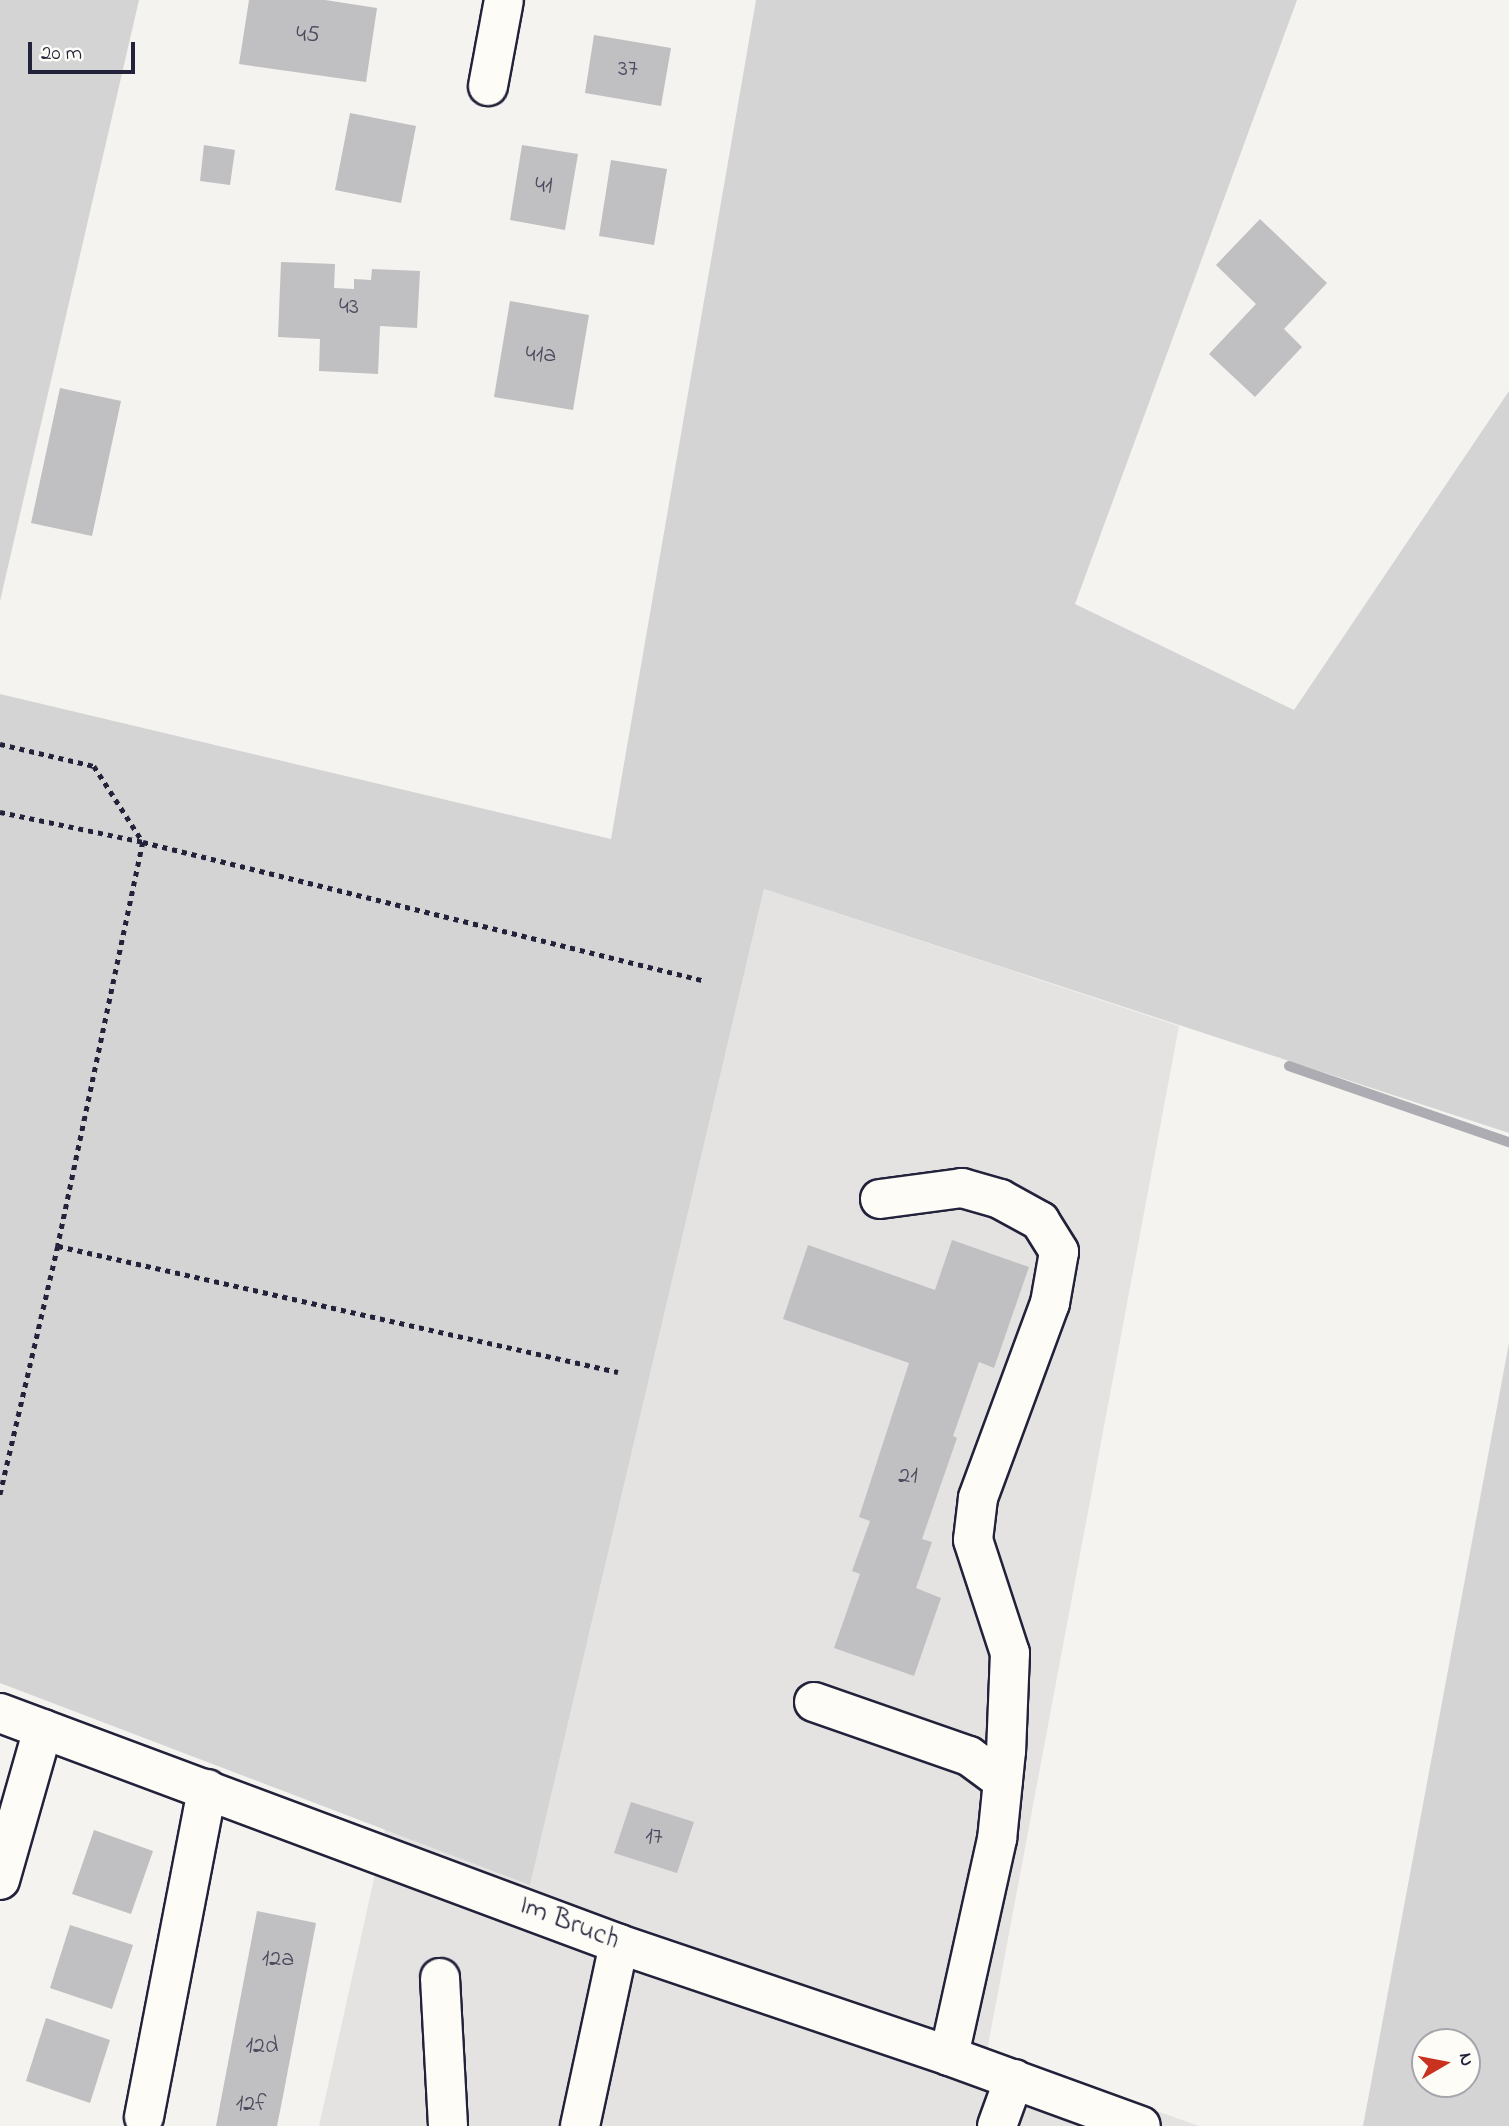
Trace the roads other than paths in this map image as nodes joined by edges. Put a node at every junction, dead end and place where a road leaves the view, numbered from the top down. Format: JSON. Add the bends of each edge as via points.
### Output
{"nodes":[{"id":1,"x":504,"y":0,"type":"edge"},
{"id":2,"x":488,"y":86,"type":"dead end"},
{"id":3,"x":880,"y":1199,"type":"dead end"},
{"id":4,"x":814,"y":1702,"type":"dead end"},
{"id":5,"x":0,"y":1713,"type":"edge"},
{"id":6,"x":43,"y":1729,"type":"junction"},
{"id":7,"x":1003,"y":1781,"type":"junction"},
{"id":8,"x":207,"y":1789,"type":"junction"},
{"id":9,"x":0,"y":1880,"type":"edge"},
{"id":10,"x":620,"y":1944,"type":"junction"},
{"id":11,"x":440,"y":1978,"type":"dead end"},
{"id":12,"x":949,"y":2056,"type":"junction"},
{"id":13,"x":1014,"y":2079,"type":"junction"},
{"id":14,"x":144,"y":2117,"type":"dead end"},
{"id":15,"x":448,"y":2126,"type":"edge"},
{"id":16,"x":580,"y":2126,"type":"edge"},
{"id":17,"x":997,"y":2126,"type":"edge"},
{"id":18,"x":1141,"y":2126,"type":"edge"}],
"edges":[{"from":1,"to":2,"type":"street"},
{"from":3,"to":7,"type":"street","via":[[962,1188],[1000,1199],[1040,1221],[1059,1252],[1050,1303],[978,1498],[973,1540],[1010,1653]]},
{"from":4,"to":7,"type":"street","via":[[969,1756]]},
{"from":5,"to":6,"type":"street","name":"Im Bruch"},
{"from":6,"to":8,"type":"street","name":"Im Bruch"},
{"from":6,"to":9,"type":"street"},
{"from":7,"to":12,"type":"street","via":[[996,1839]]},
{"from":8,"to":10,"type":"street","name":"Im Bruch"},
{"from":8,"to":14,"type":"street"},
{"from":10,"to":12,"type":"street","name":"Im Bruch"},
{"from":10,"to":16,"type":"street"},
{"from":11,"to":15,"type":"street"},
{"from":12,"to":13,"type":"street","name":"Im Bruch"},
{"from":13,"to":17,"type":"street"},
{"from":13,"to":18,"type":"street","name":"Im Bruch"}]}
